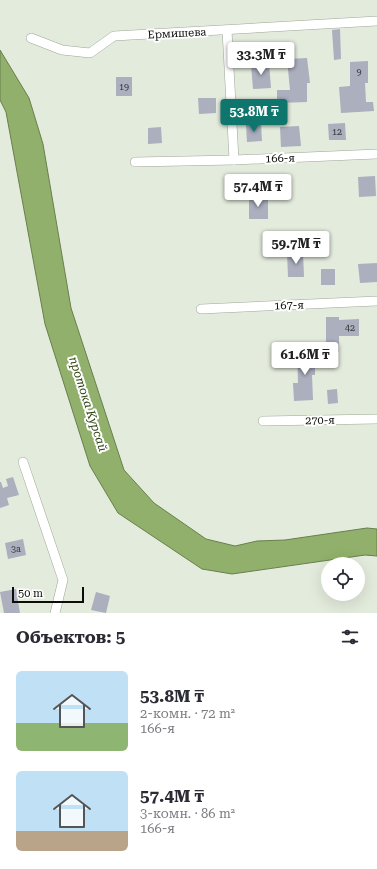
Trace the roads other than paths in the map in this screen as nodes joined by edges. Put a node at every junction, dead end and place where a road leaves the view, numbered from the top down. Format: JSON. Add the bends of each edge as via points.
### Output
{"nodes":[{"id":1,"x":377,"y":21,"type":"edge"},
{"id":2,"x":227,"y":30,"type":"junction"},
{"id":3,"x":32,"y":38,"type":"dead end"},
{"id":4,"x":377,"y":154,"type":"edge"},
{"id":5,"x":234,"y":160,"type":"junction"},
{"id":6,"x":135,"y":162,"type":"dead end"},
{"id":7,"x":377,"y":301,"type":"edge"},
{"id":8,"x":201,"y":309,"type":"dead end"},
{"id":9,"x":377,"y":419,"type":"edge"},
{"id":10,"x":263,"y":421,"type":"dead end"},
{"id":11,"x":23,"y":462,"type":"dead end"},
{"id":12,"x":55,"y":613,"type":"edge"}],
"edges":[{"from":1,"to":2,"type":"street","name":"Ермишева"},
{"from":2,"to":3,"type":"street","name":"Ермишева","via":[[114,36],[90,53],[62,50]]},
{"from":2,"to":5,"type":"street"},
{"from":4,"to":5,"type":"street","name":"166-я"},
{"from":5,"to":6,"type":"street","name":"166-я"},
{"from":7,"to":8,"type":"street","name":"167-я"},
{"from":9,"to":10,"type":"street","name":"270-я"},
{"from":11,"to":12,"type":"street","via":[[63,580]]}]}
